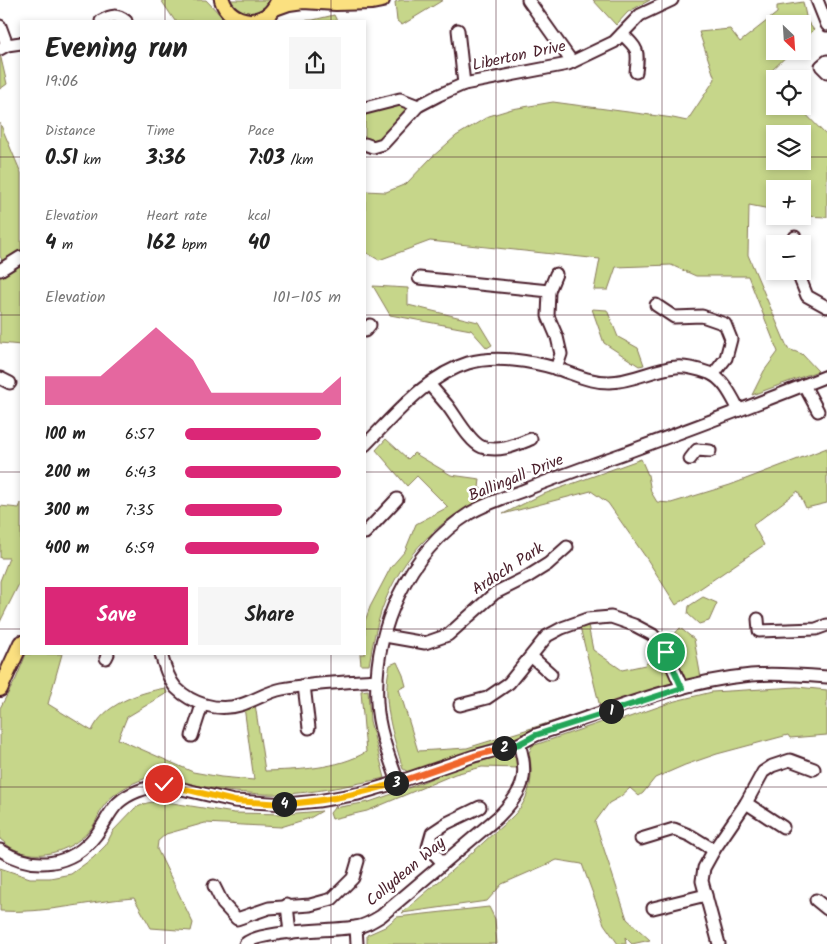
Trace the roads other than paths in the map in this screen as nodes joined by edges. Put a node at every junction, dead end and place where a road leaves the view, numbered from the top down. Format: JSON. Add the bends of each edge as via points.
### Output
{"nodes":[{"id":1,"x":302,"y":0,"type":"edge"},
{"id":2,"x":382,"y":0,"type":"edge"},
{"id":3,"x":528,"y":0,"type":"edge"},
{"id":4,"x":672,"y":0,"type":"edge"},
{"id":5,"x":817,"y":0,"type":"edge"},
{"id":6,"x":221,"y":1,"type":"edge"},
{"id":7,"x":276,"y":4,"type":"edge"},
{"id":8,"x":234,"y":19,"type":"edge"},
{"id":9,"x":103,"y":20,"type":"edge"},
{"id":10,"x":125,"y":20,"type":"edge"},
{"id":11,"x":257,"y":20,"type":"edge"},
{"id":12,"x":827,"y":25,"type":"edge"},
{"id":13,"x":0,"y":26,"type":"edge"},
{"id":14,"x":458,"y":30,"type":"dead end"},
{"id":15,"x":622,"y":34,"type":"junction"},
{"id":16,"x":20,"y":43,"type":"edge"},
{"id":17,"x":4,"y":47,"type":"edge"},
{"id":18,"x":827,"y":61,"type":"edge"},
{"id":19,"x":572,"y":62,"type":"junction"},
{"id":20,"x":636,"y":72,"type":"dead end"},
{"id":21,"x":827,"y":72,"type":"edge"},
{"id":22,"x":464,"y":84,"type":"junction"},
{"id":23,"x":418,"y":106,"type":"junction"},
{"id":24,"x":366,"y":108,"type":"edge"},
{"id":25,"x":366,"y":144,"type":"edge"},
{"id":26,"x":20,"y":258,"type":"edge"},
{"id":27,"x":0,"y":270,"type":"edge"},
{"id":28,"x":556,"y":274,"type":"dead end"},
{"id":29,"x":419,"y":278,"type":"dead end"},
{"id":30,"x":801,"y":280,"type":"edge"},
{"id":31,"x":549,"y":291,"type":"junction"},
{"id":32,"x":656,"y":305,"type":"dead end"},
{"id":33,"x":827,"y":307,"type":"edge"},
{"id":34,"x":556,"y":369,"type":"junction"},
{"id":35,"x":713,"y":375,"type":"junction"},
{"id":36,"x":827,"y":376,"type":"edge"},
{"id":37,"x":429,"y":384,"type":"junction"},
{"id":38,"x":804,"y":385,"type":"junction"},
{"id":39,"x":739,"y":410,"type":"junction"},
{"id":40,"x":818,"y":411,"type":"dead end"},
{"id":41,"x":690,"y":430,"type":"junction"},
{"id":42,"x":531,"y":439,"type":"dead end"},
{"id":43,"x":366,"y":443,"type":"edge"},
{"id":44,"x":710,"y":451,"type":"dead end"},
{"id":45,"x":397,"y":499,"type":"dead end"},
{"id":46,"x":366,"y":532,"type":"edge"},
{"id":47,"x":567,"y":547,"type":"dead end"},
{"id":48,"x":758,"y":619,"type":"dead end"},
{"id":49,"x":827,"y":625,"type":"edge"},
{"id":50,"x":385,"y":636,"type":"junction"},
{"id":51,"x":20,"y":645,"type":"edge"},
{"id":52,"x":160,"y":655,"type":"edge"},
{"id":53,"x":532,"y":657,"type":"junction"},
{"id":54,"x":551,"y":674,"type":"dead end"},
{"id":55,"x":827,"y":677,"type":"edge"},
{"id":56,"x":377,"y":680,"type":"junction"},
{"id":57,"x":304,"y":686,"type":"junction"},
{"id":58,"x":682,"y":688,"type":"junction"},
{"id":59,"x":0,"y":689,"type":"edge"},
{"id":60,"x":202,"y":705,"type":"junction"},
{"id":61,"x":460,"y":705,"type":"dead end"},
{"id":62,"x":309,"y":728,"type":"dead end"},
{"id":63,"x":192,"y":736,"type":"dead end"},
{"id":64,"x":519,"y":744,"type":"junction"},
{"id":65,"x":814,"y":768,"type":"dead end"},
{"id":66,"x":398,"y":782,"type":"junction"},
{"id":67,"x":746,"y":802,"type":"junction"},
{"id":68,"x":480,"y":808,"type":"dead end"},
{"id":69,"x":783,"y":827,"type":"dead end"},
{"id":70,"x":641,"y":839,"type":"dead end"},
{"id":71,"x":0,"y":850,"type":"edge"},
{"id":72,"x":714,"y":850,"type":"junction"},
{"id":73,"x":358,"y":860,"type":"dead end"},
{"id":74,"x":443,"y":864,"type":"junction"},
{"id":75,"x":214,"y":886,"type":"dead end"},
{"id":76,"x":706,"y":895,"type":"junction"},
{"id":77,"x":816,"y":900,"type":"dead end"},
{"id":78,"x":287,"y":905,"type":"junction"},
{"id":79,"x":653,"y":908,"type":"dead end"},
{"id":80,"x":827,"y":910,"type":"edge"},
{"id":81,"x":356,"y":927,"type":"junction"},
{"id":82,"x":290,"y":933,"type":"junction"},
{"id":83,"x":245,"y":944,"type":"edge"},
{"id":84,"x":357,"y":944,"type":"edge"},
{"id":85,"x":719,"y":944,"type":"edge"}],
"edges":[{"from":1,"to":2,"type":"main road"},
{"from":1,"to":7,"type":"main road"},
{"from":3,"to":19,"type":"street"},
{"from":4,"to":15,"type":"street","name":"Liberton Drive","via":[[640,15]]},
{"from":5,"to":12,"type":"street"},
{"from":6,"to":8,"type":"main road"},
{"from":7,"to":11,"type":"main road","via":[[268,15]]},
{"from":9,"to":10,"type":"street","via":[[109,16]]},
{"from":13,"to":17,"type":"street"},
{"from":14,"to":22,"type":"street"},
{"from":15,"to":19,"type":"street","name":"Liberton Drive","via":[[614,42]]},
{"from":15,"to":20,"type":"street","via":[[638,54]]},
{"from":16,"to":17,"type":"street"},
{"from":18,"to":21,"type":"street","via":[[821,66]]},
{"from":19,"to":22,"type":"street","name":"Liberton Drive"},
{"from":22,"to":23,"type":"street","name":"Liberton Drive"},
{"from":23,"to":24,"type":"street","via":[[400,99]]},
{"from":23,"to":25,"type":"street","name":"Liberton Drive","via":[[383,144],[372,147]]},
{"from":26,"to":27,"type":"street"},
{"from":28,"to":31,"type":"street"},
{"from":29,"to":31,"type":"street"},
{"from":30,"to":33,"type":"street","via":[[807,296]]},
{"from":31,"to":34,"type":"street","via":[[548,316],[561,354]]},
{"from":32,"to":35,"type":"street","via":[[674,317],[702,316],[725,324],[731,339],[726,358]]},
{"from":34,"to":35,"type":"street","via":[[591,382],[612,382],[677,366]]},
{"from":34,"to":37,"type":"street","via":[[494,359],[469,363]]},
{"from":35,"to":39,"type":"street"},
{"from":36,"to":38,"type":"street","name":"Ballingall Drive"},
{"from":37,"to":42,"type":"street","via":[[481,447],[510,447]]},
{"from":37,"to":43,"type":"street"},
{"from":38,"to":39,"type":"street","name":"Ballingall Drive"},
{"from":38,"to":40,"type":"street"},
{"from":39,"to":41,"type":"street","name":"Ballingall Drive"},
{"from":41,"to":44,"type":"street","via":[[693,454]]},
{"from":41,"to":50,"type":"street","name":"Ballingall Drive","via":[[472,512],[436,541],[416,564],[400,590]]},
{"from":45,"to":46,"type":"street"},
{"from":47,"to":50,"type":"street","name":"Ardoch Park","via":[[548,564],[495,593],[448,635],[425,643]]},
{"from":48,"to":49,"type":"street","via":[[759,636]]},
{"from":50,"to":56,"type":"street","name":"Ballingall Drive"},
{"from":51,"to":59,"type":"main road"},
{"from":52,"to":60,"type":"street","via":[[176,688]]},
{"from":53,"to":54,"type":"street"},
{"from":53,"to":58,"type":"street","via":[[547,636],[562,628],[586,618],[611,617],[653,635],[666,652]]},
{"from":53,"to":61,"type":"street","via":[[509,683],[487,698]]},
{"from":55,"to":58,"type":"street","via":[[752,675]]},
{"from":56,"to":57,"type":"street"},
{"from":56,"to":66,"type":"street","name":"Ballingall Drive","via":[[382,731]]},
{"from":57,"to":60,"type":"street","via":[[280,689],[238,706]]},
{"from":57,"to":62,"type":"street"},
{"from":58,"to":64,"type":"street","via":[[536,735]]},
{"from":60,"to":63,"type":"street"},
{"from":64,"to":66,"type":"street"},
{"from":64,"to":74,"type":"street","name":"Collydean Way","via":[[525,775],[512,802]]},
{"from":65,"to":67,"type":"street","via":[[790,760],[772,766],[763,772]]},
{"from":66,"to":71,"type":"street","via":[[358,794],[286,804],[234,801],[164,784],[130,794],[119,802],[97,834],[71,856],[49,863],[34,863],[17,860]]},
{"from":67,"to":69,"type":"street"},
{"from":67,"to":72,"type":"street"},
{"from":68,"to":74,"type":"street","via":[[432,833],[428,847]]},
{"from":70,"to":72,"type":"street","via":[[674,829]]},
{"from":72,"to":76,"type":"street","via":[[704,868],[702,881]]},
{"from":73,"to":78,"type":"street","via":[[353,878],[332,899]]},
{"from":74,"to":81,"type":"street","name":"Collydean Way","via":[[381,916]]},
{"from":75,"to":78,"type":"street","via":[[223,904],[237,919]]},
{"from":76,"to":79,"type":"street"},
{"from":76,"to":85,"type":"street"},
{"from":77,"to":80,"type":"street"},
{"from":78,"to":82,"type":"street"},
{"from":81,"to":82,"type":"street","name":"Collydean Way"},
{"from":81,"to":84,"type":"street"},
{"from":82,"to":83,"type":"street","name":"Collydean Way","via":[[258,938]]}]}
